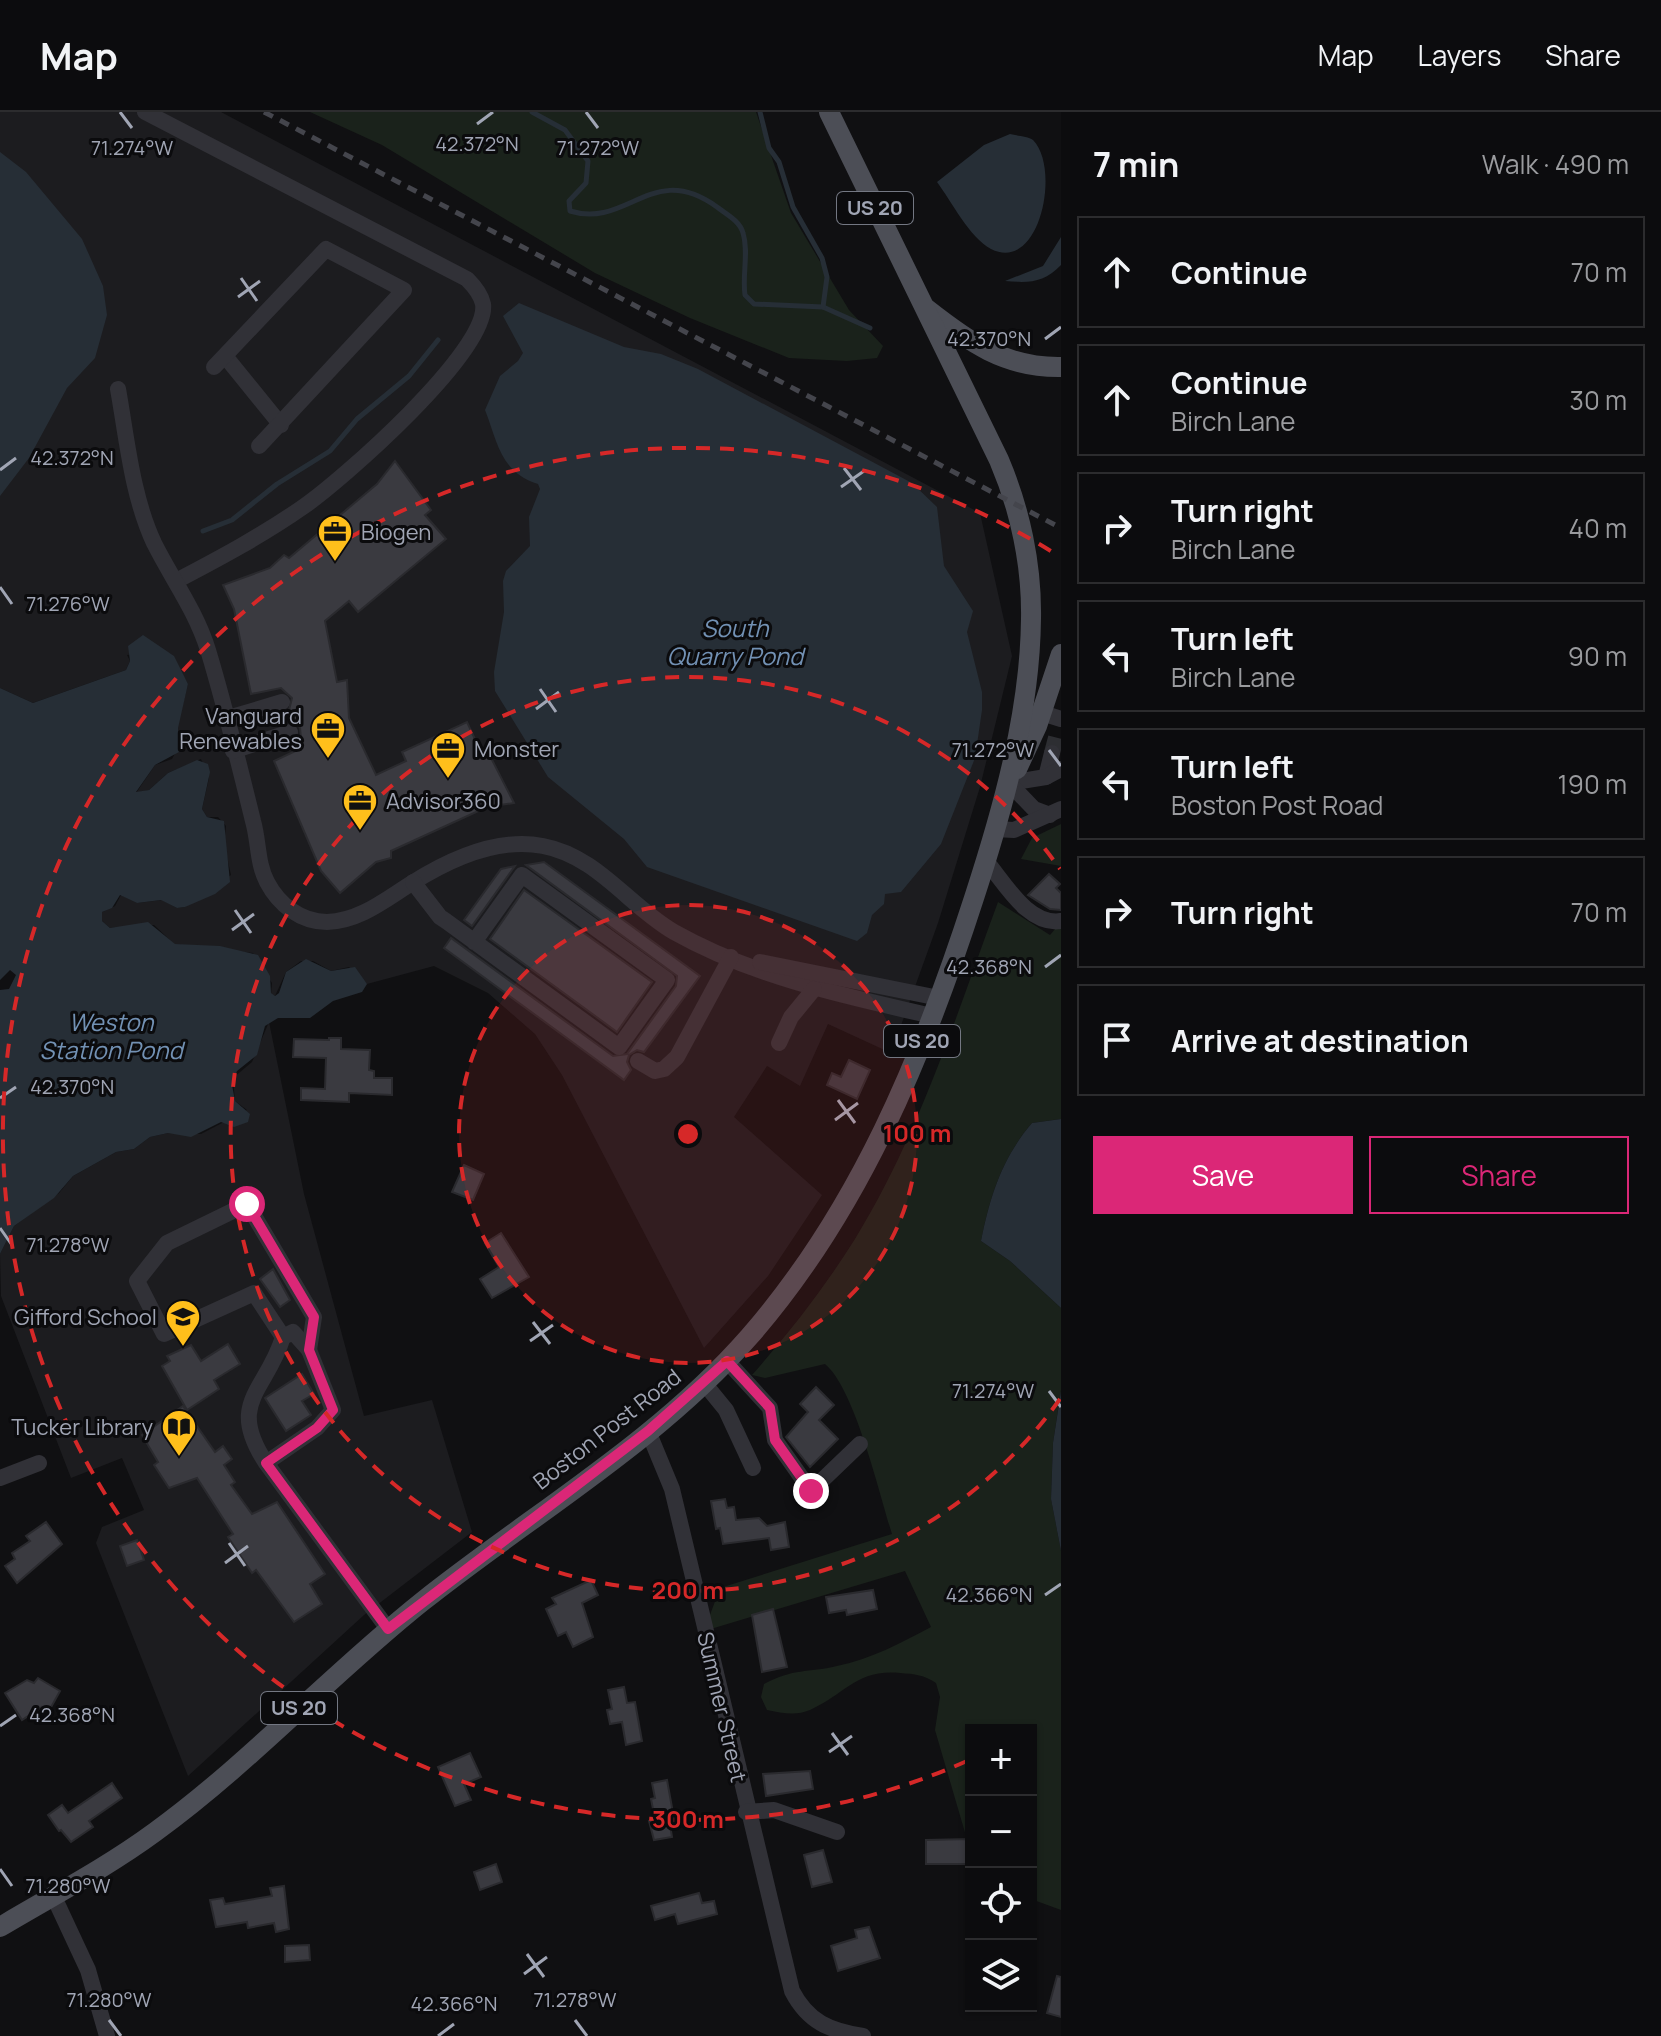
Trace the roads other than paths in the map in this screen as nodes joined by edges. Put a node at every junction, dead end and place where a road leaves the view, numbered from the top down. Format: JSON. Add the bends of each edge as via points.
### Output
{"nodes":[{"id":1,"x":145,"y":112,"type":"edge"},
{"id":2,"x":829,"y":112,"type":"edge"},
{"id":3,"x":920,"y":304,"type":"junction"},
{"id":4,"x":1061,"y":367,"type":"edge"},
{"id":5,"x":118,"y":389,"type":"dead end"},
{"id":6,"x":281,"y":425,"type":"junction"},
{"id":7,"x":259,"y":446,"type":"dead end"},
{"id":8,"x":176,"y":581,"type":"junction"},
{"id":9,"x":1061,"y":654,"type":"edge"},
{"id":10,"x":282,"y":702,"type":"dead end"},
{"id":11,"x":225,"y":719,"type":"junction"},
{"id":12,"x":1055,"y":722,"type":"edge"},
{"id":13,"x":290,"y":732,"type":"dead end"},
{"id":14,"x":233,"y":751,"type":"junction"},
{"id":15,"x":1057,"y":756,"type":"tunnel mouth"},
{"id":16,"x":1054,"y":773,"type":"edge"},
{"id":17,"x":1009,"y":783,"type":"junction"},
{"id":18,"x":1056,"y":812,"type":"edge"},
{"id":19,"x":995,"y":829,"type":"junction"},
{"id":20,"x":986,"y":861,"type":"junction"},
{"id":21,"x":413,"y":882,"type":"junction"},
{"id":22,"x":1061,"y":921,"type":"edge"},
{"id":23,"x":474,"y":942,"type":"junction"},
{"id":24,"x":731,"y":957,"type":"junction"},
{"id":25,"x":814,"y":989,"type":"junction"},
{"id":26,"x":936,"y":1007,"type":"junction"},
{"id":27,"x":779,"y":1043,"type":"dead end"},
{"id":28,"x":638,"y":1061,"type":"dead end"},
{"id":29,"x":283,"y":1337,"type":"junction"},
{"id":30,"x":309,"y":1350,"type":"junction"},
{"id":31,"x":727,"y":1361,"type":"junction"},
{"id":32,"x":704,"y":1383,"type":"junction"},
{"id":33,"x":648,"y":1431,"type":"junction"},
{"id":34,"x":860,"y":1444,"type":"dead end"},
{"id":35,"x":39,"y":1463,"type":"dead end"},
{"id":36,"x":266,"y":1463,"type":"junction"},
{"id":37,"x":753,"y":1468,"type":"dead end"},
{"id":38,"x":0,"y":1478,"type":"edge"},
{"id":39,"x":388,"y":1629,"type":"junction"},
{"id":40,"x":746,"y":1812,"type":"junction"},
{"id":41,"x":837,"y":1832,"type":"dead end"},
{"id":42,"x":53,"y":1895,"type":"junction"},
{"id":43,"x":0,"y":1927,"type":"edge"},
{"id":44,"x":107,"y":2036,"type":"edge"},
{"id":45,"x":863,"y":2036,"type":"edge"}],
"edges":[{"from":1,"to":8,"type":"street","via":[[424,264],[467,279],[483,305],[481,320],[447,371],[389,434],[323,493]]},
{"from":2,"to":3,"type":"main road","number":"US 20"},
{"from":3,"to":4,"type":"main road","via":[[991,354]]},
{"from":3,"to":17,"type":"main road","name":"Boston Post Road","number":"US 20","via":[[1006,478],[1024,547],[1031,635]]},
{"from":5,"to":8,"type":"street","via":[[141,504],[153,541]]},
{"from":6,"to":6,"type":"street","via":[[404,290],[326,249],[220,362]]},
{"from":6,"to":7,"type":"street"},
{"from":8,"to":11,"type":"street","via":[[202,632]]},
{"from":9,"to":12,"type":"main road","name":"Boston Post Road","number":"US 20"},
{"from":10,"to":11,"type":"street"},
{"from":11,"to":14,"type":"street"},
{"from":12,"to":17,"type":"main road","name":"Boston Post Road","number":"US 20"},
{"from":13,"to":14,"type":"street"},
{"from":14,"to":21,"type":"street","via":[[261,868],[291,912],[315,921],[343,920]]},
{"from":15,"to":16,"type":"street"},
{"from":16,"to":17,"type":"street"},
{"from":17,"to":18,"type":"street","via":[[1034,809]]},
{"from":17,"to":19,"type":"main road","name":"Boston Post Road","number":"US 20"},
{"from":18,"to":19,"type":"street","via":[[1014,830]]},
{"from":19,"to":20,"type":"main road","name":"Boston Post Road","number":"US 20"},
{"from":20,"to":22,"type":"street","via":[[1032,915]]},
{"from":20,"to":26,"type":"main road","name":"Boston Post Road","number":"US 20"},
{"from":21,"to":23,"type":"street","via":[[436,912]]},
{"from":21,"to":24,"type":"street","via":[[480,850],[541,845],[581,860],[672,930]]},
{"from":23,"to":23,"type":"street","via":[[619,1047],[667,980],[522,875]]},
{"from":24,"to":25,"type":"street"},
{"from":24,"to":26,"type":"street"},
{"from":24,"to":28,"type":"street","via":[[673,1062],[655,1071]]},
{"from":25,"to":26,"type":"street"},
{"from":25,"to":27,"type":"street","via":[[791,1017]]},
{"from":26,"to":31,"type":"main road","name":"Boston Post Road","number":"US 20","via":[[883,1134],[837,1218],[790,1287]]},
{"from":29,"to":30,"type":"street","via":[[293,1332]]},
{"from":29,"to":30,"type":"street","via":[[254,1293],[164,1334],[137,1281],[167,1243],[247,1204],[314,1317]]},
{"from":29,"to":36,"type":"street","via":[[272,1366],[255,1387],[248,1417],[250,1438]]},
{"from":30,"to":36,"type":"street","via":[[333,1410],[317,1428]]},
{"from":31,"to":32,"type":"main road","name":"Boston Post Road","number":"US 20"},
{"from":31,"to":34,"type":"street","via":[[770,1408],[775,1440],[811,1491]]},
{"from":32,"to":33,"type":"main road","name":"Boston Post Road","number":"US 20"},
{"from":32,"to":37,"type":"street","via":[[726,1410]]},
{"from":33,"to":39,"type":"main road","name":"Boston Post Road","number":"US 20"},
{"from":33,"to":40,"type":"street","name":"Summer Street","via":[[672,1489]]},
{"from":35,"to":38,"type":"street"},
{"from":36,"to":39,"type":"street"},
{"from":39,"to":42,"type":"main road","name":"Boston Post Road","number":"US 20","via":[[178,1814]]},
{"from":40,"to":41,"type":"street","via":[[774,1810]]},
{"from":40,"to":45,"type":"street","name":"Summer Street","via":[[800,2007],[825,2028]]},
{"from":42,"to":43,"type":"main road","name":"Boston Post Road","number":"US 20"},
{"from":42,"to":44,"type":"street","via":[[80,1948]]}]}
